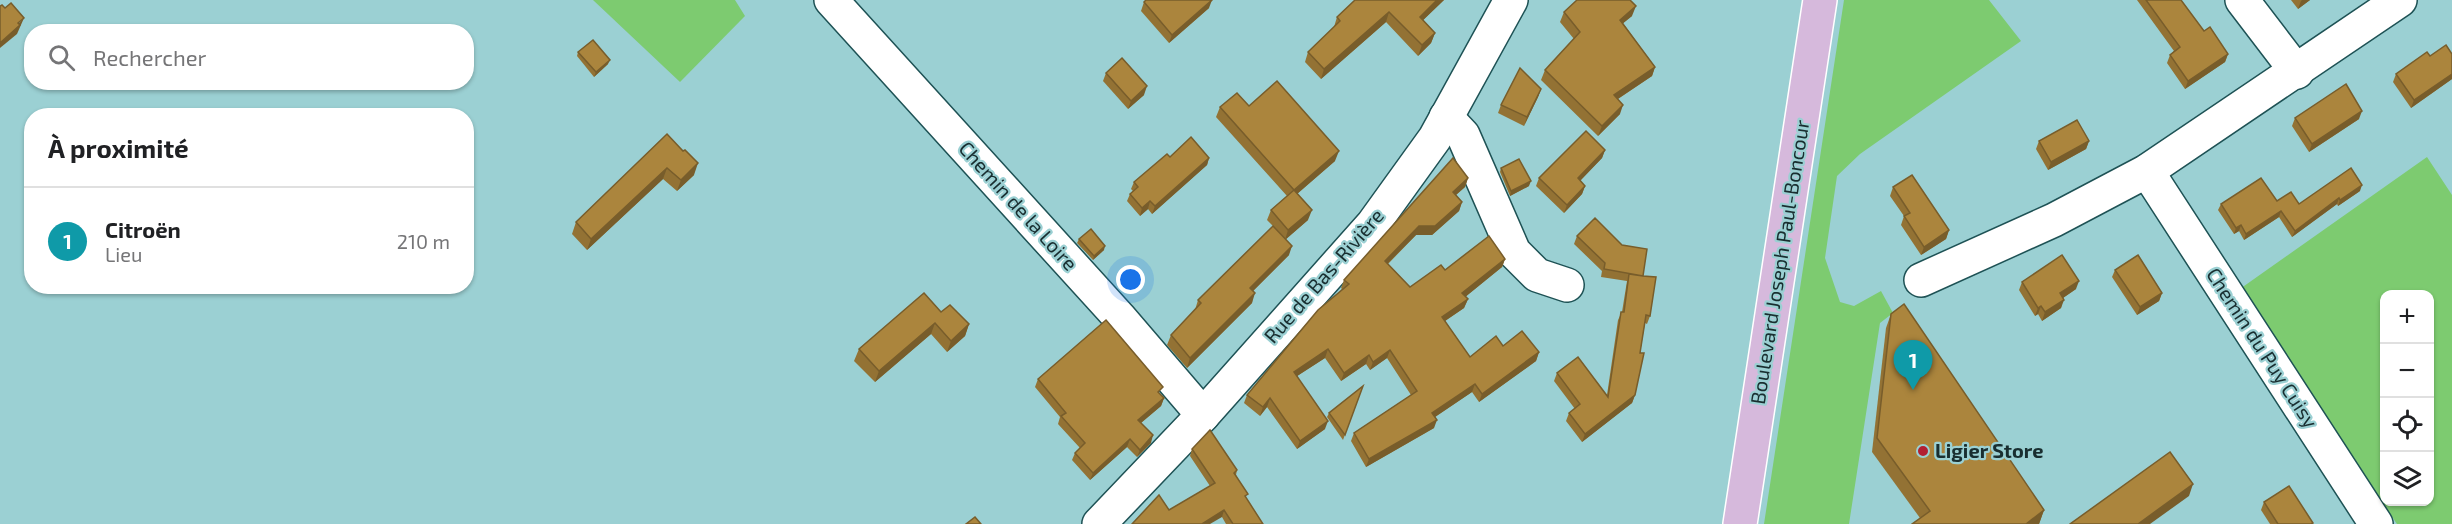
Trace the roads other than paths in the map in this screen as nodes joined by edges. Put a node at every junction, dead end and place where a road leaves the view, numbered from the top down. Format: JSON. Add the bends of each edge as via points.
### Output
{"nodes":[{"id":1,"x":831,"y":0,"type":"edge"},
{"id":2,"x":1511,"y":0,"type":"edge"},
{"id":3,"x":1820,"y":0,"type":"edge"},
{"id":4,"x":2242,"y":0,"type":"edge"},
{"id":5,"x":2400,"y":0,"type":"edge"},
{"id":6,"x":2297,"y":72,"type":"junction"},
{"id":7,"x":1446,"y":117,"type":"junction"},
{"id":8,"x":2147,"y":171,"type":"junction"},
{"id":9,"x":1921,"y":280,"type":"dead end"},
{"id":10,"x":1567,"y":285,"type":"dead end"},
{"id":11,"x":1203,"y":415,"type":"junction"},
{"id":12,"x":1099,"y":524,"type":"edge"},
{"id":13,"x":1740,"y":524,"type":"edge"},
{"id":14,"x":2376,"y":524,"type":"edge"}],
"edges":[{"from":1,"to":11,"type":"street","name":"Chemin de la Loire"},
{"from":2,"to":7,"type":"street","name":"Rue de Bas-Rivière"},
{"from":3,"to":13,"type":"main road","name":"Boulevard Joseph Paul-Boncour"},
{"from":4,"to":6,"type":"street"},
{"from":5,"to":6,"type":"street"},
{"from":6,"to":8,"type":"street"},
{"from":7,"to":10,"type":"street","via":[[1463,135],[1514,252],[1537,275]]},
{"from":7,"to":11,"type":"street","name":"Rue de Bas-Rivière","via":[[1372,224]]},
{"from":8,"to":9,"type":"street","via":[[2054,220]]},
{"from":8,"to":14,"type":"street","name":"Chemin du Puy Cuisy"},
{"from":11,"to":12,"type":"street","name":"Rue de Bas-Rivière"}]}
